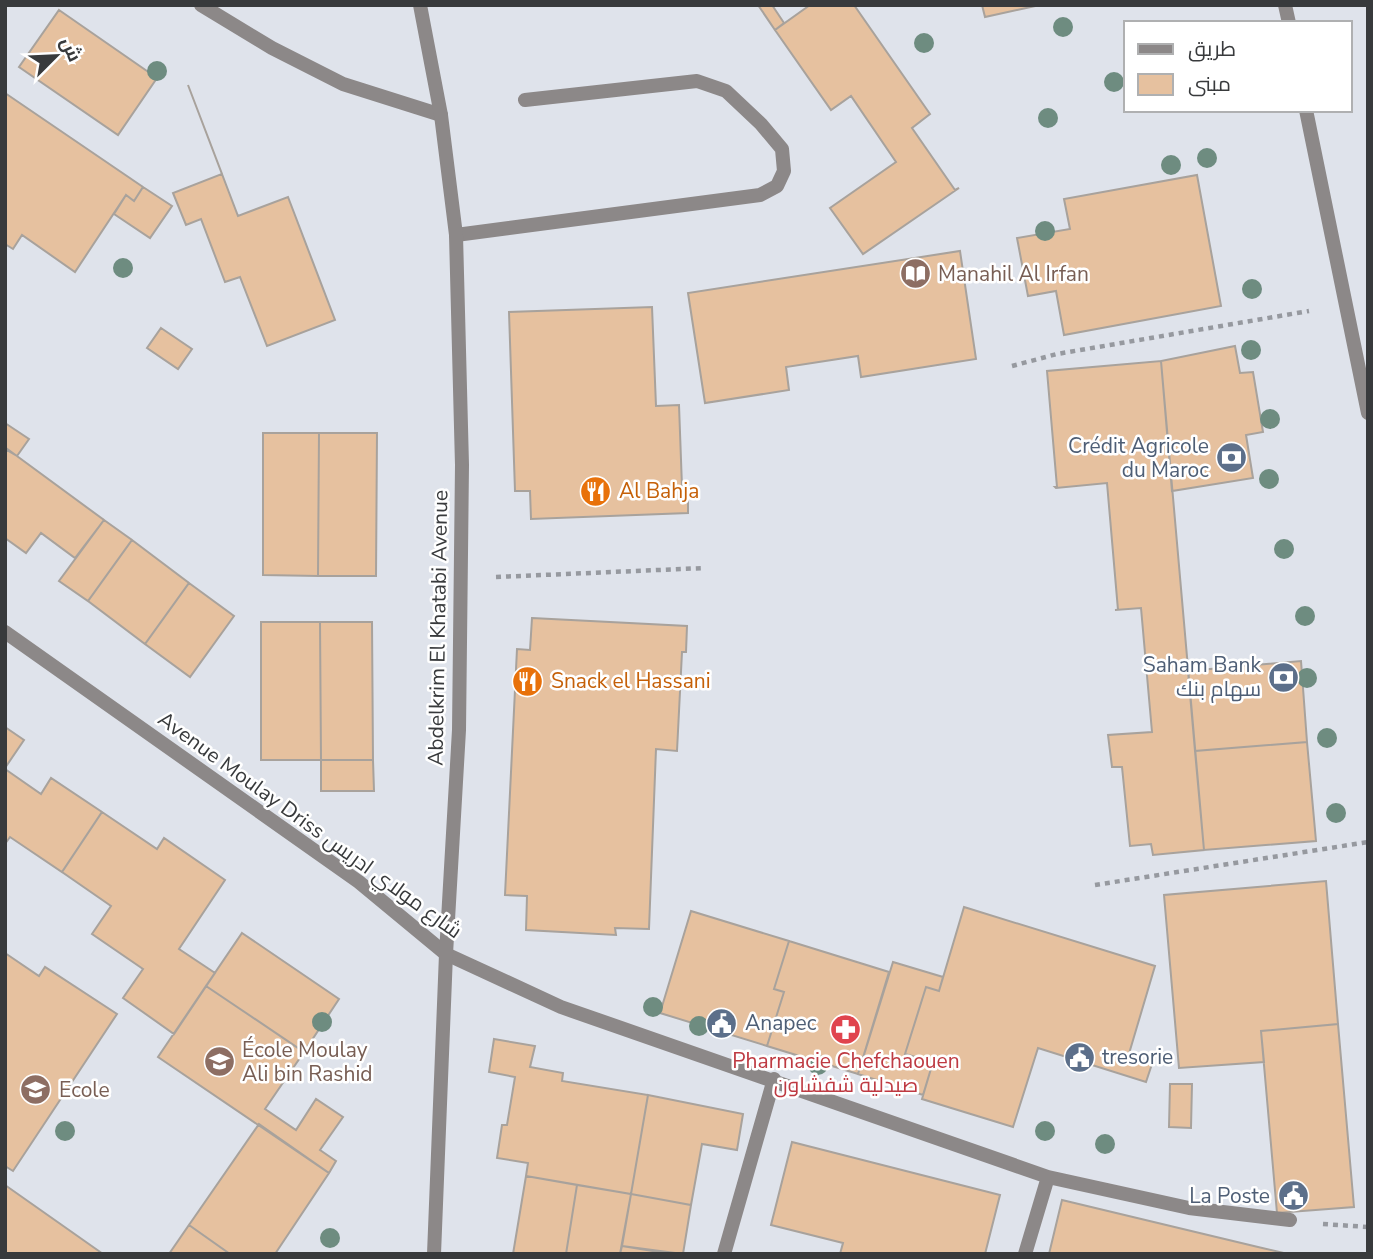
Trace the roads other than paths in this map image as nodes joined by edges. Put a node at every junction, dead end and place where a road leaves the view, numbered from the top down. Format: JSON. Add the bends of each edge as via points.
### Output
{"nodes":[{"id":1,"x":201,"y":5,"type":"edge"},
{"id":2,"x":421,"y":5,"type":"edge"},
{"id":3,"x":525,"y":100,"type":"dead end"},
{"id":4,"x":1306,"y":112,"type":"edge"},
{"id":5,"x":441,"y":115,"type":"junction"},
{"id":6,"x":456,"y":235,"type":"junction"},
{"id":7,"x":1368,"y":413,"type":"edge"},
{"id":8,"x":5,"y":632,"type":"edge"},
{"id":9,"x":446,"y":954,"type":"junction"},
{"id":10,"x":774,"y":1079,"type":"junction"},
{"id":11,"x":1048,"y":1177,"type":"junction"},
{"id":12,"x":1290,"y":1220,"type":"dead end"},
{"id":13,"x":434,"y":1254,"type":"edge"},
{"id":14,"x":724,"y":1254,"type":"edge"},
{"id":15,"x":1025,"y":1254,"type":"edge"}],
"edges":[{"from":1,"to":5,"type":"street","via":[[343,84]]},
{"from":2,"to":5,"type":"street","name":"Abdelkrim El Khatabi Avenue"},
{"from":3,"to":6,"type":"street","via":[[697,81],[726,90],[761,124],[782,149],[784,171],[777,186],[760,195]]},
{"from":4,"to":7,"type":"street"},
{"from":5,"to":6,"type":"street","name":"Abdelkrim El Khatabi Avenue"},
{"from":6,"to":9,"type":"street","name":"Abdelkrim El Khatabi Avenue","via":[[462,465],[459,730]]},
{"from":8,"to":9,"type":"street","name":"Avenue Moulay Driss شارع مولاي ادريس","via":[[359,883]]},
{"from":9,"to":10,"type":"street","name":"Avenue Moulay Driss شارع مولاي ادريس","via":[[561,1007]]},
{"from":9,"to":13,"type":"street","name":"Abdelkrim El Khatabi Avenue"},
{"from":10,"to":11,"type":"street","name":"Avenue Moulay Driss شارع مولاي ادريس"},
{"from":10,"to":14,"type":"street"},
{"from":11,"to":12,"type":"street","name":"Avenue Moulay Driss شارع مولاي ادريس","via":[[1189,1208]]},
{"from":11,"to":15,"type":"street"}]}
